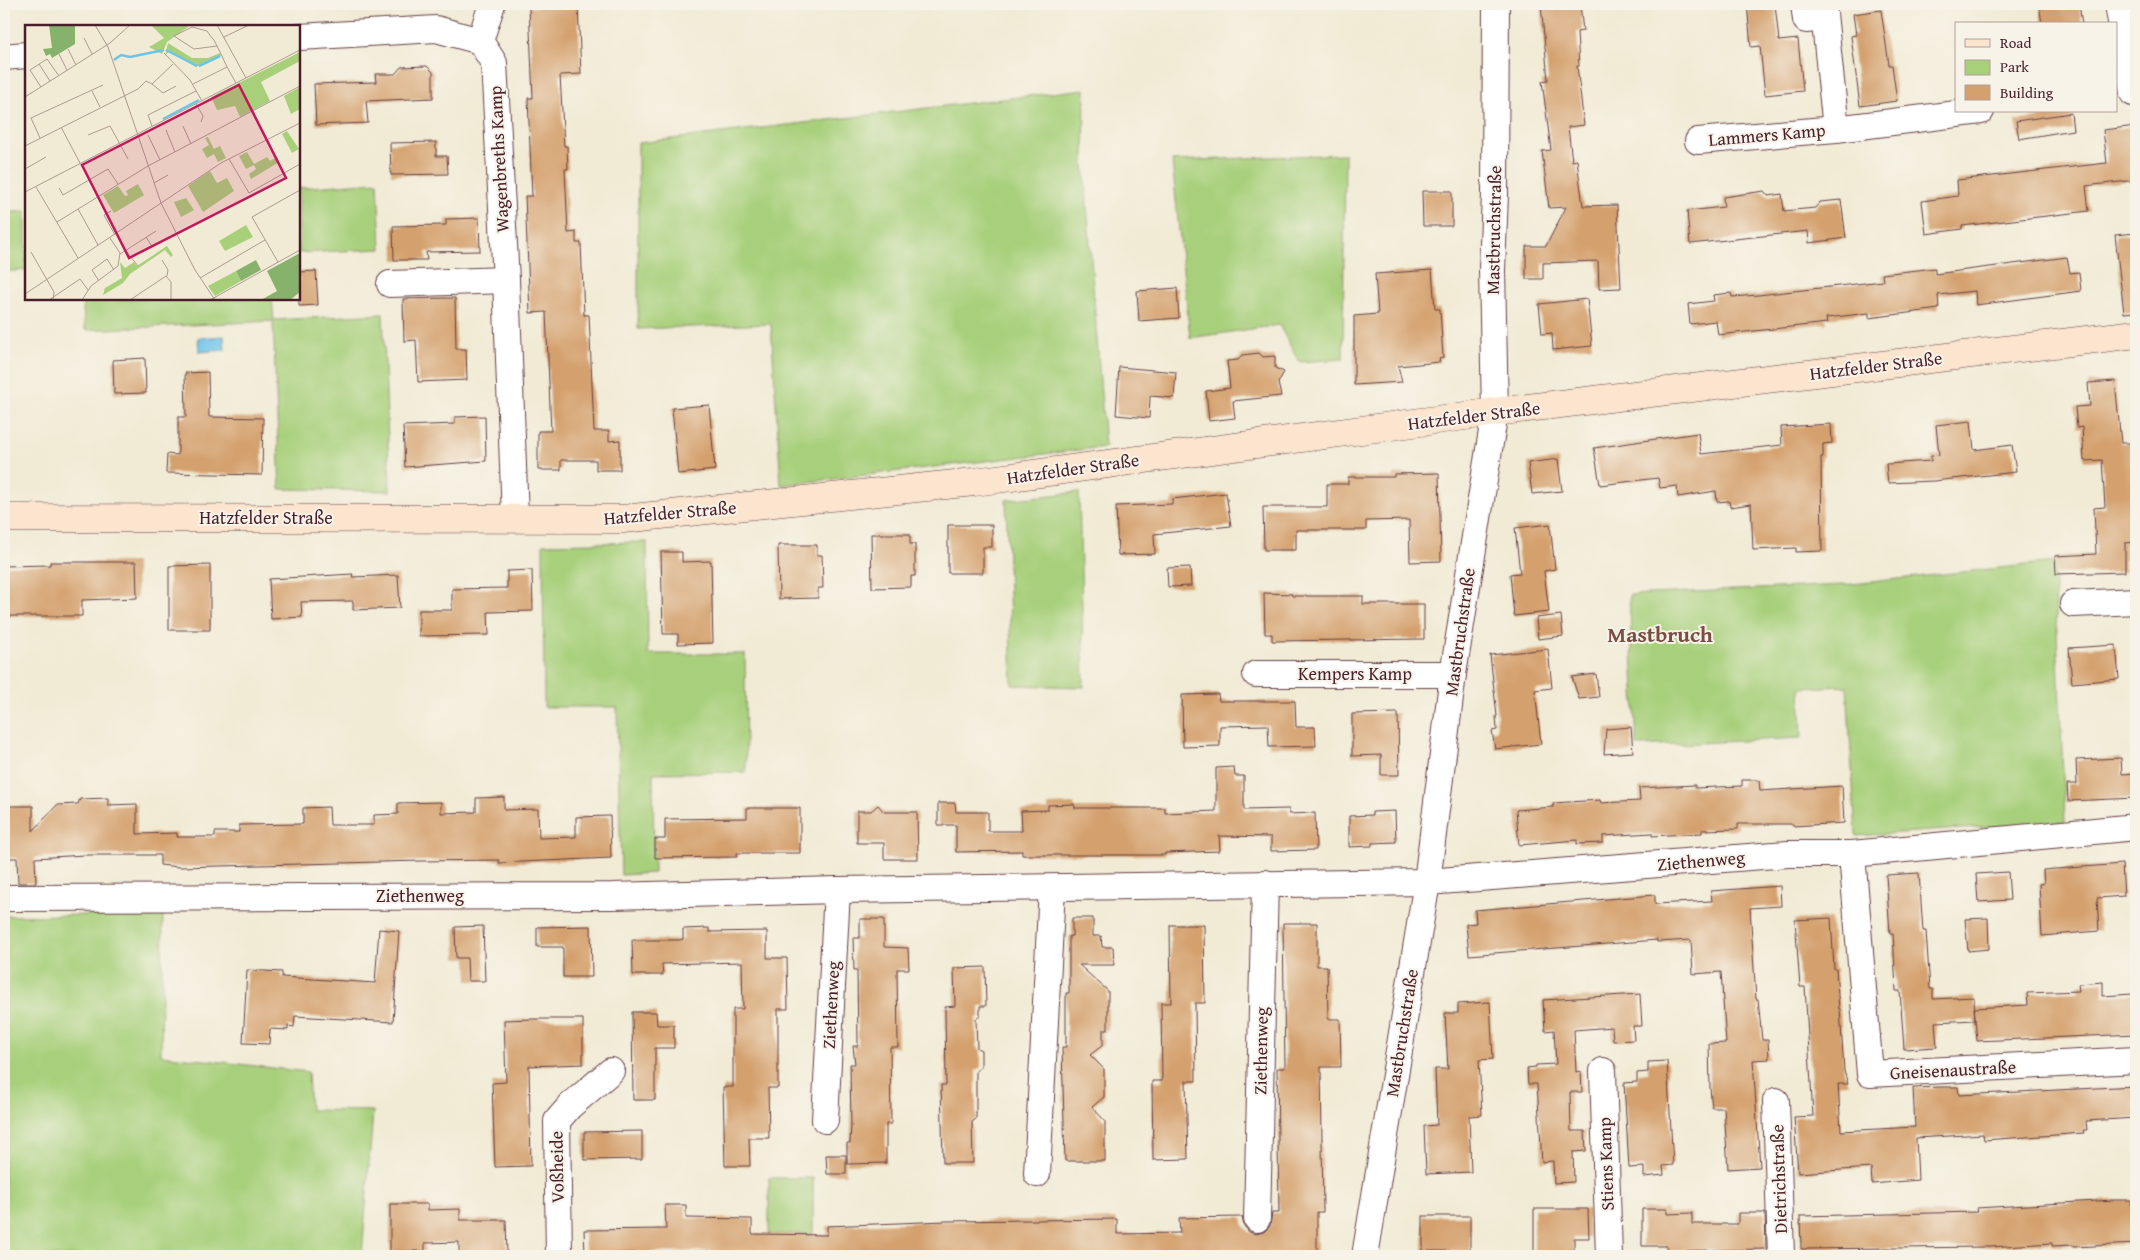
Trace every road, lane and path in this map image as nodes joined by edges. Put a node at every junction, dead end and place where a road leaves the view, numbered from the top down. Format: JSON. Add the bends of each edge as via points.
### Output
{"nodes":[{"id":1,"x":492,"y":4,"type":"edge"},
{"id":2,"x":1496,"y":4,"type":"edge"},
{"id":3,"x":2118,"y":4,"type":"edge"},
{"id":4,"x":1817,"y":9,"type":"edge"},
{"id":5,"x":300,"y":37,"type":"edge"},
{"id":6,"x":480,"y":41,"type":"junction"},
{"id":7,"x":25,"y":55,"type":"edge"},
{"id":8,"x":4,"y":57,"type":"edge"},
{"id":9,"x":2129,"y":93,"type":"edge"},
{"id":10,"x":1974,"y":112,"type":"edge"},
{"id":11,"x":1836,"y":129,"type":"junction"},
{"id":12,"x":1698,"y":141,"type":"dead end"},
{"id":13,"x":506,"y":280,"type":"junction"},
{"id":14,"x":390,"y":284,"type":"dead end"},
{"id":15,"x":2136,"y":334,"type":"edge"},
{"id":16,"x":1495,"y":412,"type":"junction"},
{"id":17,"x":4,"y":518,"type":"edge"},
{"id":18,"x":515,"y":518,"type":"junction"},
{"id":19,"x":2136,"y":601,"type":"edge"},
{"id":20,"x":2073,"y":604,"type":"dead end"},
{"id":21,"x":1256,"y":674,"type":"dead end"},
{"id":22,"x":1453,"y":674,"type":"junction"},
{"id":23,"x":2136,"y":827,"type":"edge"},
{"id":24,"x":1852,"y":854,"type":"junction"},
{"id":25,"x":1427,"y":882,"type":"junction"},
{"id":26,"x":1264,"y":884,"type":"junction"},
{"id":27,"x":1052,"y":888,"type":"junction"},
{"id":28,"x":837,"y":890,"type":"junction"},
{"id":29,"x":4,"y":898,"type":"edge"},
{"id":30,"x":2136,"y":1060,"type":"edge"},
{"id":31,"x":611,"y":1071,"type":"dead end"},
{"id":32,"x":1603,"y":1071,"type":"dead end"},
{"id":33,"x":1776,"y":1101,"type":"dead end"},
{"id":34,"x":825,"y":1120,"type":"dead end"},
{"id":35,"x":1037,"y":1174,"type":"dead end"},
{"id":36,"x":1257,"y":1219,"type":"dead end"},
{"id":37,"x":559,"y":1256,"type":"edge"},
{"id":38,"x":1365,"y":1256,"type":"edge"},
{"id":39,"x":1609,"y":1256,"type":"edge"},
{"id":40,"x":1782,"y":1256,"type":"edge"}],
"edges":[{"from":1,"to":6,"type":"street"},
{"from":2,"to":16,"type":"street","name":"Mastbruchstraße","via":[[1492,270]]},
{"from":3,"to":9,"type":"street"},
{"from":4,"to":11,"type":"street","name":"Lammers Kamp"},
{"from":5,"to":6,"type":"street","via":[[436,29]]},
{"from":6,"to":13,"type":"street","name":"Wagenbreths Kamp","via":[[494,63]]},
{"from":7,"to":8,"type":"street"},
{"from":10,"to":11,"type":"street","name":"Lammers Kamp"},
{"from":11,"to":12,"type":"street","name":"Lammers Kamp"},
{"from":13,"to":14,"type":"street"},
{"from":13,"to":18,"type":"street","name":"Wagenbreths Kamp"},
{"from":15,"to":16,"type":"street","name":"Hatzfelder Straße"},
{"from":16,"to":18,"type":"street","name":"Hatzfelder Straße","via":[[884,493],[623,520]]},
{"from":16,"to":22,"type":"street","name":"Mastbruchstraße"},
{"from":17,"to":18,"type":"street","name":"Hatzfelder Straße"},
{"from":19,"to":20,"type":"street"},
{"from":21,"to":22,"type":"street","name":"Kempers Kamp"},
{"from":22,"to":25,"type":"street","name":"Mastbruchstraße"},
{"from":23,"to":24,"type":"street","name":"Ziethenweg"},
{"from":24,"to":25,"type":"street","name":"Ziethenweg","via":[[1788,854]]},
{"from":24,"to":30,"type":"street","name":"Gneisenaustraße","via":[[1870,1074]]},
{"from":25,"to":26,"type":"street","name":"Ziethenweg"},
{"from":25,"to":38,"type":"street","name":"Mastbruchstraße"},
{"from":26,"to":27,"type":"street","name":"Ziethenweg"},
{"from":26,"to":36,"type":"street","name":"Ziethenweg"},
{"from":27,"to":28,"type":"street","name":"Ziethenweg"},
{"from":27,"to":35,"type":"street"},
{"from":28,"to":29,"type":"street","name":"Ziethenweg","via":[[612,896]]},
{"from":28,"to":34,"type":"street","name":"Ziethenweg"},
{"from":31,"to":37,"type":"street","name":"Voßheide","via":[[557,1121]]},
{"from":32,"to":39,"type":"street","name":"Stiens Kamp"},
{"from":33,"to":40,"type":"street","name":"Dietrichstraße"}]}
